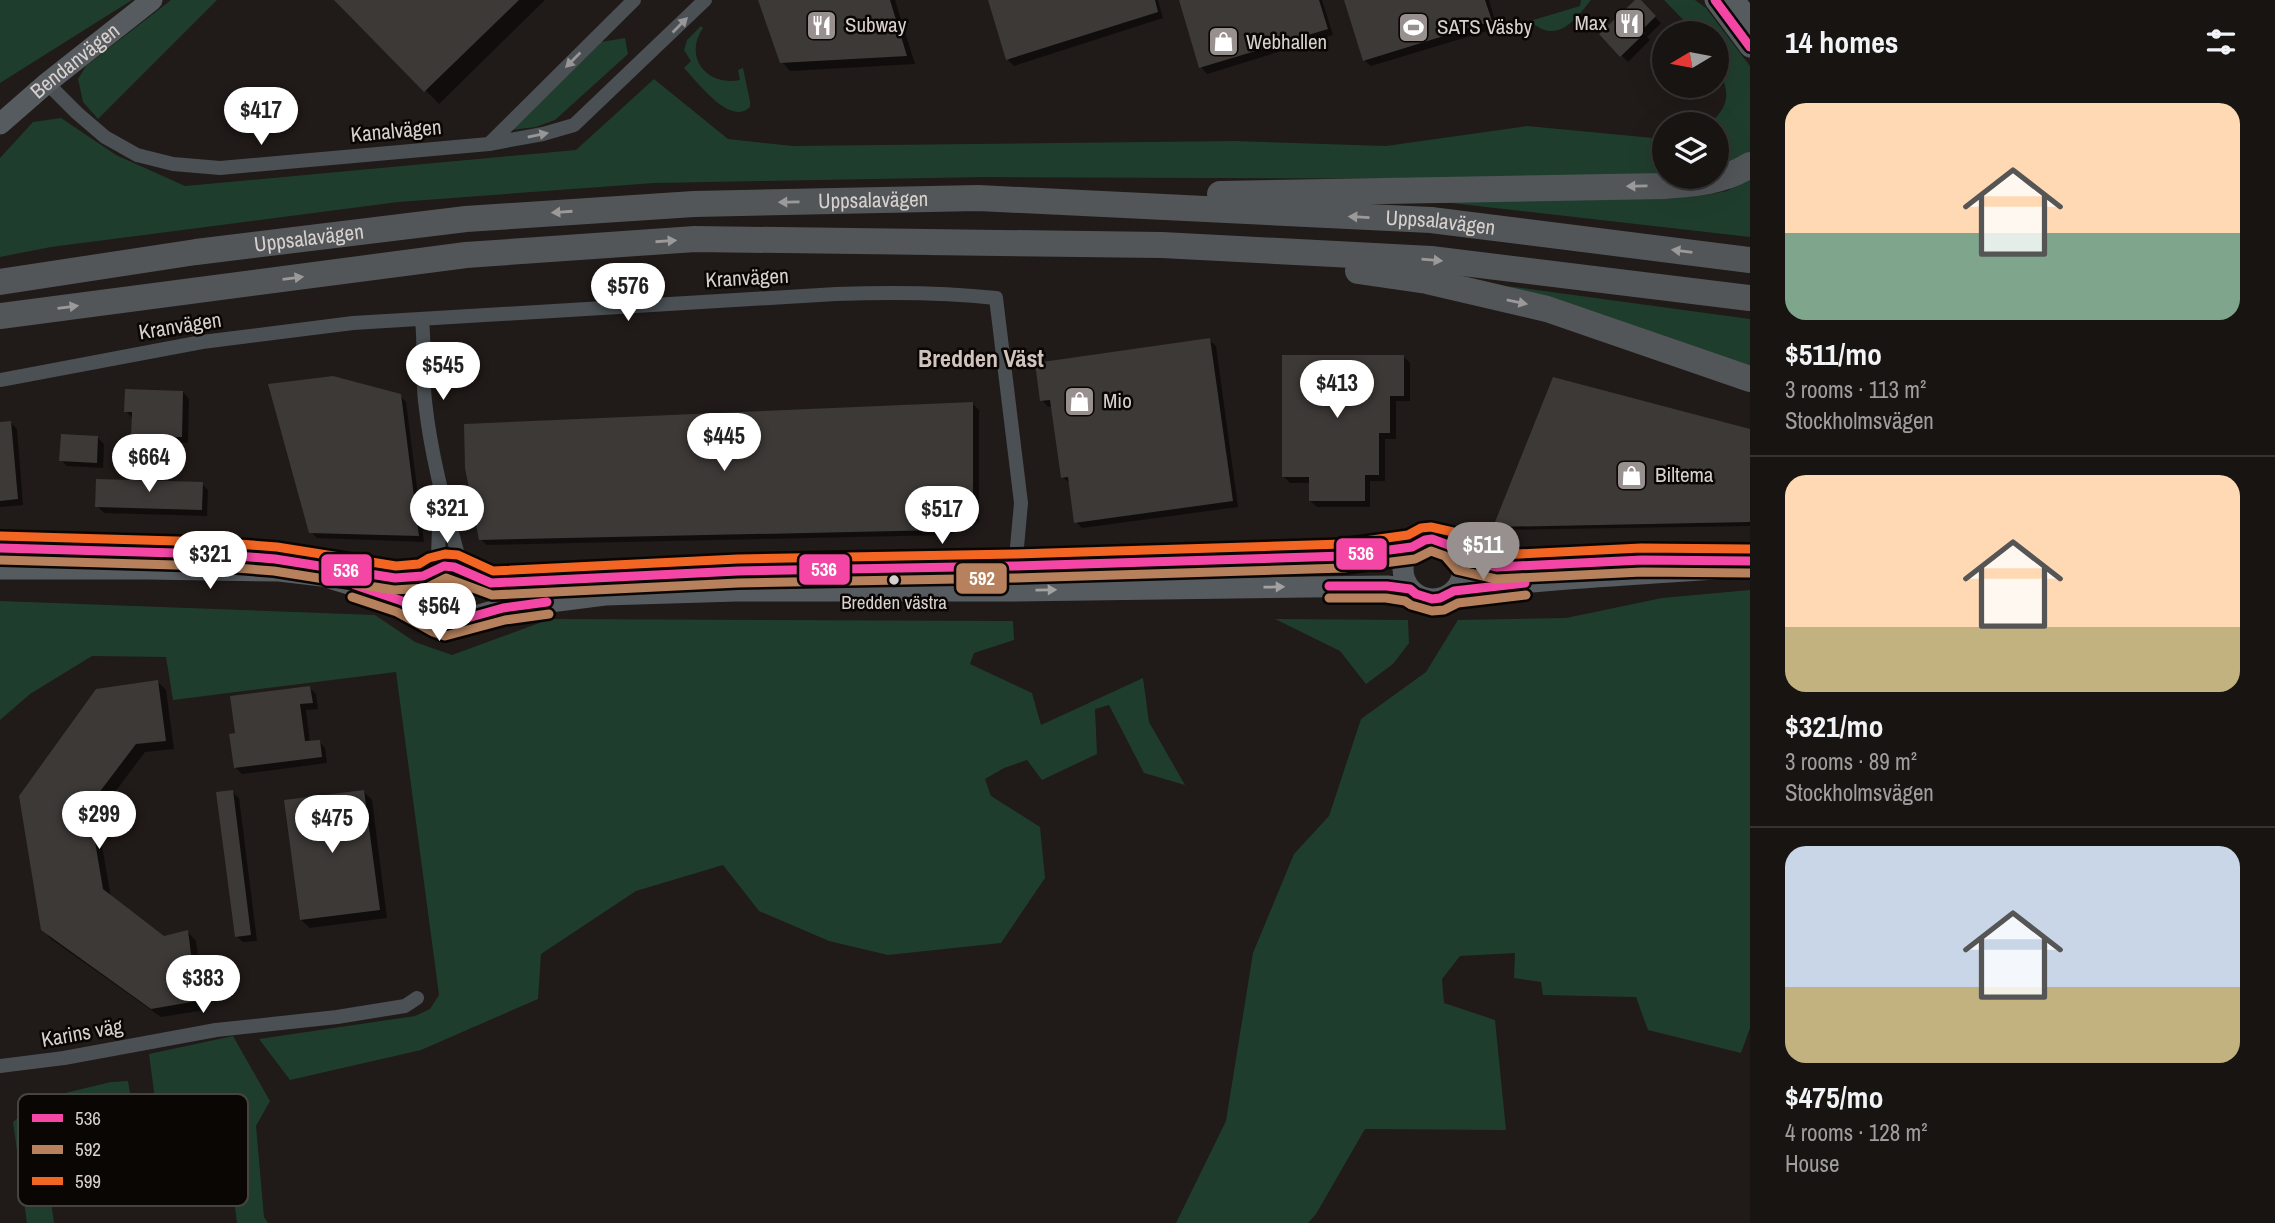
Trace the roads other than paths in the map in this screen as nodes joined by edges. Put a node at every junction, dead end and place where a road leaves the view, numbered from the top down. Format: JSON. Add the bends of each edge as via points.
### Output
{"nodes":[{"id":1,"x":152,"y":0,"type":"edge"},
{"id":2,"x":634,"y":0,"type":"edge"},
{"id":3,"x":705,"y":0,"type":"edge"},
{"id":4,"x":1714,"y":0,"type":"edge"},
{"id":5,"x":1734,"y":0,"type":"edge"},
{"id":6,"x":1750,"y":20,"type":"edge"},
{"id":7,"x":1750,"y":47,"type":"edge"},
{"id":8,"x":47,"y":83,"type":"junction"},
{"id":9,"x":0,"y":124,"type":"edge"},
{"id":10,"x":489,"y":144,"type":"junction"},
{"id":11,"x":1750,"y":165,"type":"edge"},
{"id":12,"x":978,"y":198,"type":"junction"},
{"id":13,"x":898,"y":243,"type":"junction"},
{"id":14,"x":1750,"y":260,"type":"edge"},
{"id":15,"x":0,"y":282,"type":"edge"},
{"id":16,"x":1750,"y":298,"type":"edge"},
{"id":17,"x":0,"y":316,"type":"edge"},
{"id":18,"x":422,"y":320,"type":"junction"},
{"id":19,"x":1750,"y":379,"type":"edge"},
{"id":20,"x":0,"y":380,"type":"edge"},
{"id":21,"x":440,"y":489,"type":"junction"},
{"id":22,"x":1412,"y":547,"type":"junction"},
{"id":23,"x":0,"y":548,"type":"edge"},
{"id":24,"x":1462,"y":559,"type":"junction"},
{"id":25,"x":1750,"y":563,"type":"edge"},
{"id":26,"x":1015,"y":566,"type":"junction"},
{"id":27,"x":0,"y":569,"type":"edge"},
{"id":28,"x":465,"y":572,"type":"junction"},
{"id":29,"x":428,"y":573,"type":"junction"},
{"id":30,"x":1410,"y":589,"type":"junction"},
{"id":31,"x":1013,"y":591,"type":"junction"},
{"id":32,"x":1454,"y":591,"type":"junction"},
{"id":33,"x":422,"y":610,"type":"junction"},
{"id":34,"x":466,"y":618,"type":"junction"},
{"id":35,"x":417,"y":998,"type":"dead end"},
{"id":36,"x":0,"y":1066,"type":"edge"}],
"edges":[{"from":1,"to":8,"type":"main road","name":"Bendanvägen"},
{"from":2,"to":10,"type":"street","one_way":true},
{"from":10,"to":3,"type":"street","name":"Kanalvägen","one_way":true,"via":[[574,125]]},
{"from":4,"to":7,"type":"main road"},
{"from":5,"to":6,"type":"main road"},
{"from":8,"to":9,"type":"main road","name":"Bendanvägen"},
{"from":8,"to":10,"type":"street","name":"Kanalvägen","via":[[105,137],[137,155],[173,164],[220,168]]},
{"from":11,"to":12,"type":"highway","one_way":true,"via":[[1735,175],[1704,183],[1664,186]]},
{"from":14,"to":12,"type":"highway","name":"Uppsalavägen","one_way":true,"via":[[1431,220]]},
{"from":12,"to":15,"type":"highway","name":"Uppsalavägen","one_way":true,"via":[[694,204],[466,219]]},
{"from":13,"to":16,"type":"highway","name":"Uppsalavägen","one_way":true,"via":[[1163,245],[1431,259]]},
{"from":17,"to":13,"type":"highway","name":"Uppsalavägen","one_way":true,"via":[[466,256],[695,239]]},
{"from":13,"to":19,"type":"highway","one_way":true,"via":[[1367,272],[1427,281],[1547,309]]},
{"from":18,"to":20,"type":"street","name":"Kranvägen","via":[[353,323],[202,342]]},
{"from":18,"to":21,"type":"street","via":[[425,400]]},
{"from":18,"to":26,"type":"street","name":"Kranvägen","via":[[901,291],[996,298],[1021,503]]},
{"from":21,"to":28,"type":"street"},
{"from":21,"to":29,"type":"street","via":[[438,555]]},
{"from":22,"to":24,"type":"main road","via":[[1425,540],[1440,540],[1454,547]]},
{"from":22,"to":26,"type":"main road","via":[[1344,556]]},
{"from":22,"to":30,"type":"main road","via":[[1403,567]]},
{"from":23,"to":29,"type":"main road","via":[[211,554],[396,578]]},
{"from":24,"to":25,"type":"main road","via":[[1497,567],[1642,560]]},
{"from":24,"to":32,"type":"main road","via":[[1462,577]]},
{"from":25,"to":32,"type":"main road"},
{"from":26,"to":28,"type":"main road","via":[[738,571],[491,583]]},
{"from":26,"to":31,"type":"street","name":"Kranvägen"},
{"from":27,"to":33,"type":"main road","via":[[279,571],[323,576]]},
{"from":28,"to":29,"type":"main road","via":[[444,566]]},
{"from":28,"to":34,"type":"main road","via":[[476,589]]},
{"from":29,"to":33,"type":"main road","via":[[418,593]]},
{"from":31,"to":30,"type":"main road","one_way":true},
{"from":30,"to":32,"type":"main road","via":[[1432,599]]},
{"from":31,"to":34,"type":"main road","via":[[605,595],[503,608]]},
{"from":33,"to":34,"type":"main road","via":[[446,624]]},
{"from":35,"to":36,"type":"street","name":"Karins väg","via":[[405,1006],[216,1030]]}]}
